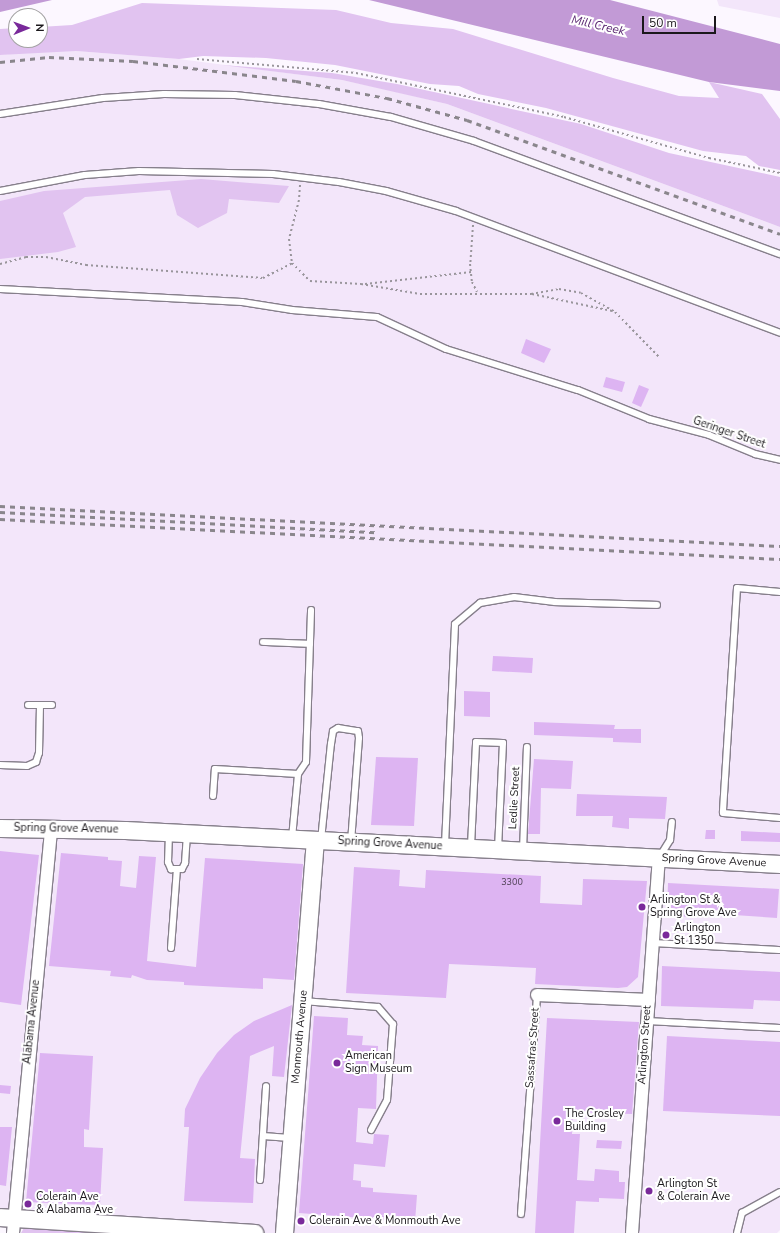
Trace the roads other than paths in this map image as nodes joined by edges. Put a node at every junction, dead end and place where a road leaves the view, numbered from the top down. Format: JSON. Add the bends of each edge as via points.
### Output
{"nodes":[{"id":1,"x":0,"y":114,"type":"edge"},
{"id":2,"x":0,"y":191,"type":"edge"},
{"id":3,"x":780,"y":254,"type":"edge"},
{"id":4,"x":0,"y":289,"type":"edge"},
{"id":5,"x":780,"y":333,"type":"edge"},
{"id":6,"x":780,"y":460,"type":"edge"},
{"id":7,"x":780,"y":592,"type":"edge"},
{"id":8,"x":657,"y":605,"type":"dead end"},
{"id":9,"x":312,"y":610,"type":"dead end"},
{"id":10,"x":263,"y":642,"type":"dead end"},
{"id":11,"x":310,"y":644,"type":"junction"},
{"id":12,"x":28,"y":705,"type":"dead end"},
{"id":13,"x":40,"y":705,"type":"junction"},
{"id":14,"x":52,"y":705,"type":"dead end"},
{"id":15,"x":527,"y":747,"type":"dead end"},
{"id":16,"x":0,"y":765,"type":"edge"},
{"id":17,"x":298,"y":774,"type":"junction"},
{"id":18,"x":213,"y":796,"type":"dead end"},
{"id":19,"x":780,"y":818,"type":"edge"},
{"id":20,"x":672,"y":822,"type":"dead end"},
{"id":21,"x":0,"y":828,"type":"edge"},
{"id":22,"x":51,"y":828,"type":"junction"},
{"id":23,"x":169,"y":832,"type":"junction"},
{"id":24,"x":188,"y":833,"type":"junction"},
{"id":25,"x":292,"y":839,"type":"junction"},
{"id":26,"x":318,"y":841,"type":"junction"},
{"id":27,"x":351,"y":842,"type":"junction"},
{"id":28,"x":445,"y":847,"type":"junction"},
{"id":29,"x":471,"y":848,"type":"junction"},
{"id":30,"x":498,"y":849,"type":"junction"},
{"id":31,"x":523,"y":850,"type":"junction"},
{"id":32,"x":659,"y":858,"type":"junction"},
{"id":33,"x":780,"y":864,"type":"edge"},
{"id":34,"x":177,"y":869,"type":"junction"},
{"id":35,"x":653,"y":943,"type":"junction"},
{"id":36,"x":171,"y":948,"type":"dead end"},
{"id":37,"x":779,"y":950,"type":"dead end"},
{"id":38,"x":536,"y":995,"type":"joint"},
{"id":39,"x":649,"y":1000,"type":"junction"},
{"id":40,"x":303,"y":1001,"type":"junction"},
{"id":41,"x":647,"y":1021,"type":"junction"},
{"id":42,"x":780,"y":1028,"type":"edge"},
{"id":43,"x":266,"y":1086,"type":"dead end"},
{"id":44,"x":371,"y":1130,"type":"dead end"},
{"id":45,"x":263,"y":1136,"type":"junction"},
{"id":46,"x":292,"y":1139,"type":"junction"},
{"id":47,"x":260,"y":1180,"type":"dead end"},
{"id":48,"x":780,"y":1192,"type":"edge"},
{"id":49,"x":521,"y":1214,"type":"dead end"},
{"id":50,"x":9,"y":1222,"type":"edge"},
{"id":51,"x":254,"y":1233,"type":"edge"},
{"id":52,"x":284,"y":1233,"type":"edge"},
{"id":53,"x":632,"y":1233,"type":"edge"},
{"id":54,"x":737,"y":1233,"type":"edge"}],
"edges":[{"from":1,"to":3,"type":"lane","via":[[102,98],[164,94],[235,95],[320,104],[391,117],[474,141]]},
{"from":2,"to":5,"type":"lane","via":[[85,175],[139,171],[228,172],[300,178],[386,191],[474,218]]},
{"from":4,"to":6,"type":"lane","name":"Geringer Street","via":[[242,302],[292,310],[377,317],[446,349],[578,390],[649,418],[709,435],[755,454]]},
{"from":7,"to":19,"type":"lane","via":[[737,588],[723,813]]},
{"from":8,"to":28,"type":"lane","via":[[555,602],[514,597],[480,603],[455,624]]},
{"from":9,"to":11,"type":"lane"},
{"from":10,"to":11,"type":"lane"},
{"from":11,"to":17,"type":"lane","via":[[306,762]]},
{"from":12,"to":13,"type":"lane"},
{"from":13,"to":14,"type":"lane"},
{"from":13,"to":16,"type":"lane","via":[[39,753],[36,762],[27,766]]},
{"from":15,"to":31,"type":"lane","name":"Ledlie Street"},
{"from":17,"to":18,"type":"lane","via":[[215,769]]},
{"from":17,"to":25,"type":"lane"},
{"from":20,"to":32,"type":"lane","via":[[670,840]]},
{"from":21,"to":22,"type":"main road","name":"Spring Grove Avenue"},
{"from":22,"to":23,"type":"main road","name":"Spring Grove Avenue"},
{"from":22,"to":50,"type":"street","name":"Alabama Avenue"},
{"from":23,"to":24,"type":"main road","name":"Spring Grove Avenue"},
{"from":23,"to":34,"type":"lane","via":[[168,862],[171,868]]},
{"from":24,"to":25,"type":"main road","name":"Spring Grove Avenue"},
{"from":24,"to":34,"type":"lane","via":[[185,863],[182,869]]},
{"from":25,"to":26,"type":"main road","name":"Spring Grove Avenue"},
{"from":26,"to":27,"type":"main road","name":"Spring Grove Avenue"},
{"from":26,"to":27,"type":"lane","via":[[333,732],[338,728],[358,731],[360,738]]},
{"from":26,"to":40,"type":"main road","name":"Monmouth Avenue"},
{"from":27,"to":28,"type":"main road","name":"Spring Grove Avenue"},
{"from":28,"to":29,"type":"main road","name":"Spring Grove Avenue"},
{"from":29,"to":30,"type":"main road","name":"Spring Grove Avenue"},
{"from":29,"to":30,"type":"lane","via":[[476,742],[503,743]]},
{"from":30,"to":31,"type":"main road","name":"Spring Grove Avenue"},
{"from":31,"to":32,"type":"main road","name":"Spring Grove Avenue"},
{"from":32,"to":33,"type":"main road","name":"Spring Grove Avenue"},
{"from":32,"to":35,"type":"street","name":"Arlington Street"},
{"from":34,"to":36,"type":"lane"},
{"from":35,"to":37,"type":"lane"},
{"from":35,"to":39,"type":"street","name":"Arlington Street"},
{"from":38,"to":39,"type":"street","name":"Sassafras Street"},
{"from":38,"to":49,"type":"lane","name":"Sassafras Street"},
{"from":39,"to":41,"type":"street","name":"Arlington Street"},
{"from":40,"to":44,"type":"lane","via":[[378,1007],[393,1024],[387,1100]]},
{"from":40,"to":46,"type":"main road","name":"Monmouth Avenue"},
{"from":41,"to":42,"type":"lane"},
{"from":41,"to":53,"type":"street","name":"Arlington Street"},
{"from":43,"to":45,"type":"lane"},
{"from":45,"to":46,"type":"lane"},
{"from":45,"to":47,"type":"lane"},
{"from":46,"to":52,"type":"main road","name":"Monmouth Avenue"},
{"from":48,"to":54,"type":"lane","via":[[742,1213]]},
{"from":50,"to":51,"type":"main road"}]}
